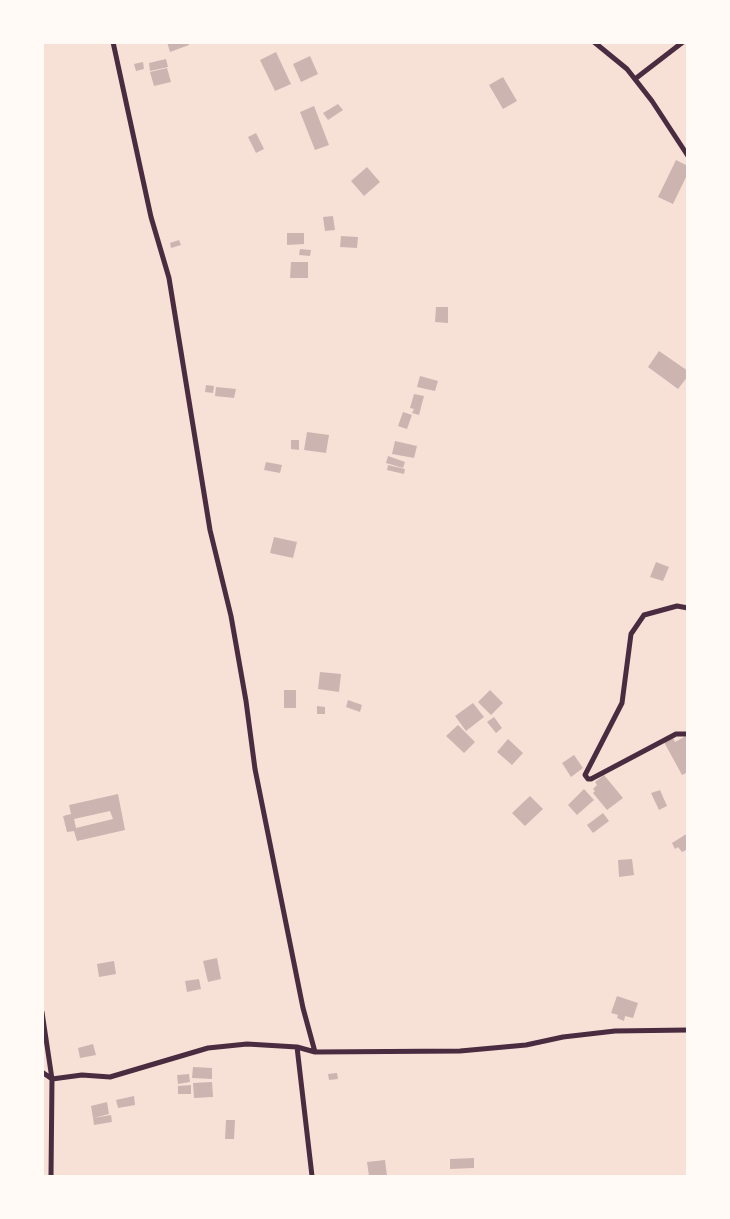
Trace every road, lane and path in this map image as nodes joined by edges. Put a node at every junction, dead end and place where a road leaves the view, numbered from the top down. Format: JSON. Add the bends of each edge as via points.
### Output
{"nodes":[{"id":1,"x":113,"y":42,"type":"edge"},
{"id":2,"x":594,"y":42,"type":"edge"},
{"id":3,"x":683,"y":42,"type":"edge"},
{"id":4,"x":635,"y":79,"type":"junction"},
{"id":5,"x":688,"y":156,"type":"edge"},
{"id":6,"x":688,"y":608,"type":"edge"},
{"id":7,"x":688,"y":734,"type":"edge"},
{"id":8,"x":42,"y":1012,"type":"edge"},
{"id":9,"x":688,"y":1030,"type":"edge"},
{"id":10,"x":297,"y":1047,"type":"junction"},
{"id":11,"x":315,"y":1052,"type":"junction"},
{"id":12,"x":42,"y":1072,"type":"edge"},
{"id":13,"x":52,"y":1079,"type":"junction"},
{"id":14,"x":51,"y":1176,"type":"edge"},
{"id":15,"x":312,"y":1176,"type":"edge"}],
"edges":[{"from":1,"to":11,"type":"street","via":[[150,217],[169,278],[210,530],[231,616],[246,701],[255,770],[303,1008]]},
{"from":2,"to":4,"type":"street","via":[[618,60]]},
{"from":3,"to":4,"type":"street"},
{"from":4,"to":5,"type":"street"},
{"from":6,"to":7,"type":"street","via":[[677,606],[644,615],[631,634],[622,703],[585,775],[592,779],[676,734]]},
{"from":8,"to":13,"type":"street"},
{"from":9,"to":11,"type":"street","via":[[615,1031],[460,1051]]},
{"from":10,"to":11,"type":"street"},
{"from":10,"to":13,"type":"street","via":[[247,1044],[208,1048],[110,1077],[82,1075]]},
{"from":10,"to":15,"type":"street"},
{"from":12,"to":13,"type":"street"},
{"from":13,"to":14,"type":"street"}]}
